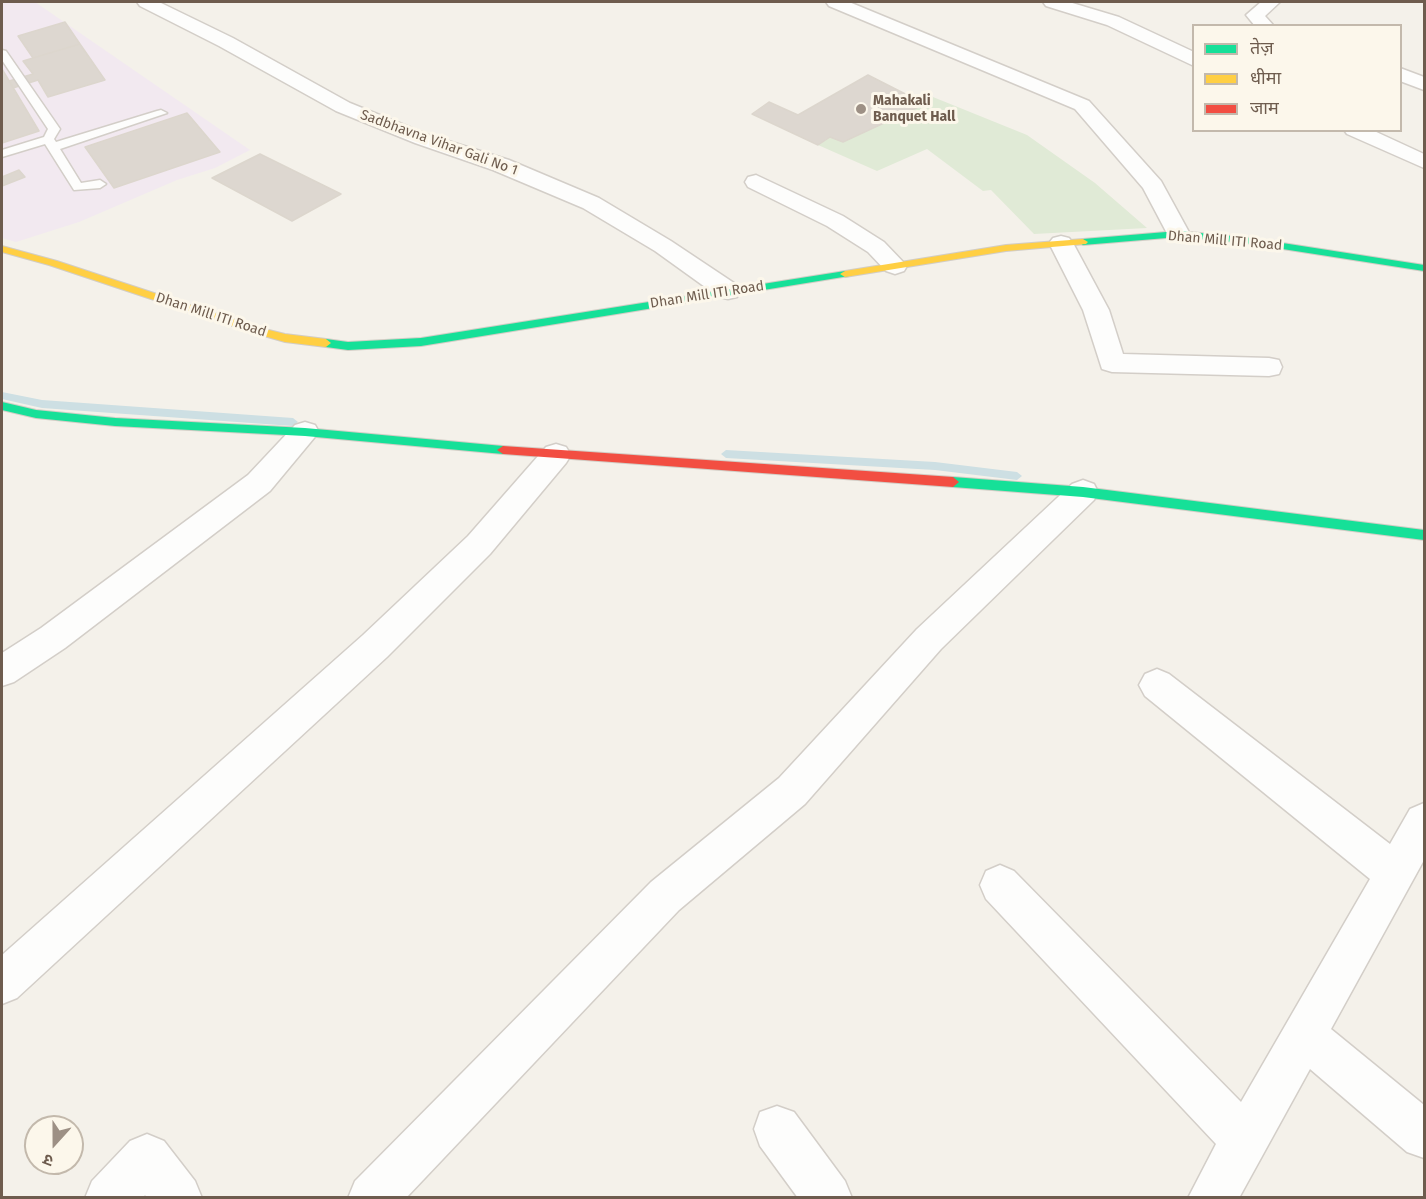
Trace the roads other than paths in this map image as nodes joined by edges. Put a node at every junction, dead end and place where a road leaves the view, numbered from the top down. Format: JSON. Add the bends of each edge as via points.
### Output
{"nodes":[{"id":1,"x":146,"y":2,"type":"edge"},
{"id":2,"x":835,"y":2,"type":"edge"},
{"id":3,"x":1052,"y":2,"type":"edge"},
{"id":4,"x":1272,"y":2,"type":"edge"},
{"id":5,"x":1263,"y":24,"type":"edge"},
{"id":6,"x":2,"y":53,"type":"edge"},
{"id":7,"x":1192,"y":59,"type":"edge"},
{"id":8,"x":1402,"y":74,"type":"edge"},
{"id":9,"x":1425,"y":84,"type":"edge"},
{"id":10,"x":161,"y":113,"type":"dead end"},
{"id":11,"x":1358,"y":132,"type":"edge"},
{"id":12,"x":50,"y":143,"type":"junction"},
{"id":13,"x":2,"y":153,"type":"edge"},
{"id":14,"x":1425,"y":162,"type":"edge"},
{"id":15,"x":756,"y":182,"type":"dead end"},
{"id":16,"x":100,"y":184,"type":"dead end"},
{"id":17,"x":1178,"y":234,"type":"junction"},
{"id":18,"x":1061,"y":243,"type":"junction"},
{"id":19,"x":2,"y":249,"type":"edge"},
{"id":20,"x":895,"y":266,"type":"junction"},
{"id":21,"x":1425,"y":268,"type":"edge"},
{"id":22,"x":728,"y":291,"type":"junction"},
{"id":23,"x":1269,"y":367,"type":"dead end"},
{"id":24,"x":2,"y":406,"type":"edge"},
{"id":25,"x":305,"y":432,"type":"junction"},
{"id":26,"x":556,"y":455,"type":"junction"},
{"id":27,"x":1083,"y":492,"type":"junction"},
{"id":28,"x":1425,"y":536,"type":"edge"},
{"id":29,"x":2,"y":671,"type":"edge"},
{"id":30,"x":1157,"y":684,"type":"dead end"},
{"id":31,"x":1425,"y":822,"type":"edge"},
{"id":32,"x":1394,"y":873,"type":"junction"},
{"id":33,"x":1000,"y":885,"type":"dead end"},
{"id":34,"x":2,"y":983,"type":"edge"},
{"id":35,"x":1304,"y":1035,"type":"junction"},
{"id":36,"x":777,"y":1129,"type":"dead end"},
{"id":37,"x":1425,"y":1136,"type":"edge"},
{"id":38,"x":1245,"y":1140,"type":"junction"},
{"id":39,"x":109,"y":1197,"type":"edge"},
{"id":40,"x":178,"y":1197,"type":"edge"},
{"id":41,"x":372,"y":1197,"type":"edge"},
{"id":42,"x":828,"y":1197,"type":"edge"},
{"id":43,"x":1212,"y":1197,"type":"edge"}],
"edges":[{"from":1,"to":22,"type":"street","name":"Sadbhavna Vihar Gali No 1","via":[[343,107],[591,203]]},
{"from":2,"to":17,"type":"street","via":[[1082,105],[1153,186]]},
{"from":3,"to":7,"type":"street","via":[[1113,21]]},
{"from":4,"to":5,"type":"street","via":[[1255,15]]},
{"from":6,"to":12,"type":"lane","via":[[54,129]]},
{"from":8,"to":9,"type":"street"},
{"from":10,"to":12,"type":"lane"},
{"from":11,"to":14,"type":"street"},
{"from":12,"to":13,"type":"lane"},
{"from":12,"to":16,"type":"lane","via":[[78,187]]},
{"from":15,"to":20,"type":"street","via":[[835,221],[876,247]]},
{"from":17,"to":18,"type":"street","name":"Dhan Mill ITI Road"},
{"from":17,"to":21,"type":"street","name":"Dhan Mill ITI Road","via":[[1244,240]]},
{"from":18,"to":20,"type":"street","name":"Dhan Mill ITI Road"},
{"from":18,"to":23,"type":"street","via":[[1096,310],[1112,363]]},
{"from":19,"to":22,"type":"street","name":"Dhan Mill ITI Road","via":[[254,330],[348,346],[421,342]]},
{"from":20,"to":22,"type":"street","name":"Dhan Mill ITI Road"},
{"from":24,"to":25,"type":"street","via":[[36,414],[115,422]]},
{"from":25,"to":26,"type":"street"},
{"from":25,"to":29,"type":"street","via":[[259,483],[53,638]]},
{"from":26,"to":27,"type":"street"},
{"from":26,"to":34,"type":"street","via":[[479,545],[375,646]]},
{"from":27,"to":28,"type":"street"},
{"from":27,"to":41,"type":"street","via":[[929,639],[792,791],[665,896]]},
{"from":30,"to":32,"type":"street"},
{"from":31,"to":32,"type":"street"},
{"from":32,"to":35,"type":"street"},
{"from":33,"to":38,"type":"street"},
{"from":35,"to":37,"type":"street"},
{"from":35,"to":38,"type":"street"},
{"from":36,"to":42,"type":"street"},
{"from":38,"to":43,"type":"street"},
{"from":39,"to":40,"type":"street","via":[[147,1158]]}]}
